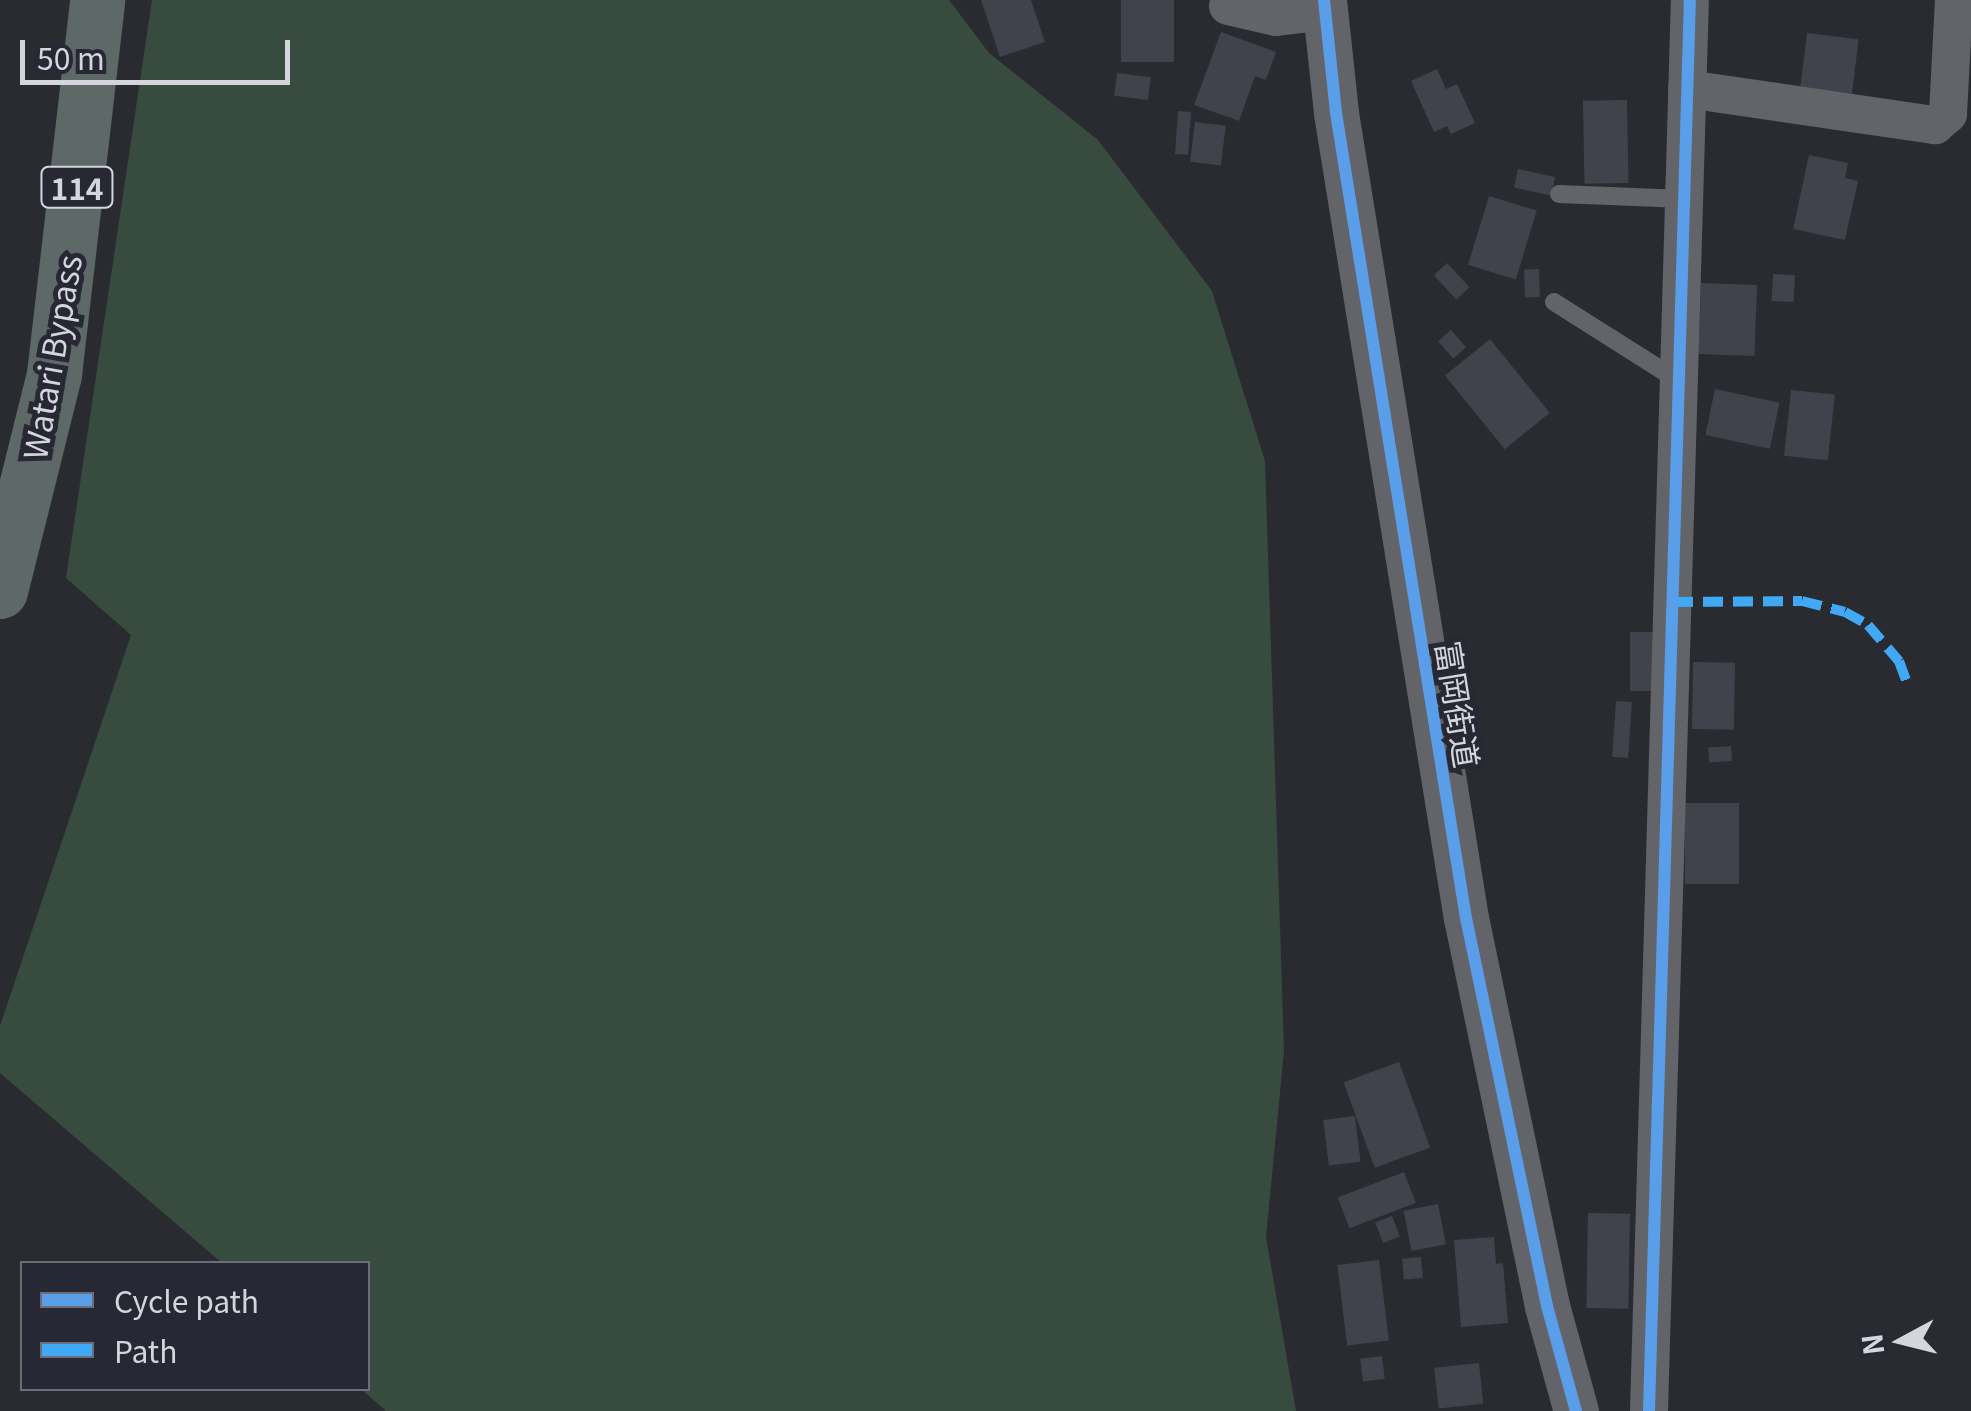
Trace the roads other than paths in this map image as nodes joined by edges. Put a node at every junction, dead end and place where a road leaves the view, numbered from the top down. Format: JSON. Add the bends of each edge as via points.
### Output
{"nodes":[{"id":1,"x":97,"y":0,"type":"edge"},
{"id":2,"x":1690,"y":0,"type":"edge"},
{"id":3,"x":1954,"y":0,"type":"edge"},
{"id":4,"x":1228,"y":6,"type":"dead end"},
{"id":5,"x":1325,"y":6,"type":"edge"},
{"id":6,"x":1687,"y":89,"type":"junction"},
{"id":7,"x":1559,"y":194,"type":"dead end"},
{"id":8,"x":1684,"y":199,"type":"junction"},
{"id":9,"x":1554,"y":302,"type":"dead end"},
{"id":10,"x":1679,"y":382,"type":"junction"},
{"id":11,"x":0,"y":591,"type":"edge"},
{"id":12,"x":1576,"y":1411,"type":"edge"},
{"id":13,"x":1648,"y":1411,"type":"edge"}],
"edges":[{"from":1,"to":11,"type":"highway","name":"Watari Bypass","number":"114","via":[[54,374]]},
{"from":2,"to":6,"type":"street"},
{"from":3,"to":6,"type":"street","via":[[1948,114],[1935,125]]},
{"from":4,"to":5,"type":"street","via":[[1276,17]]},
{"from":5,"to":12,"type":"street","name":"富岡街道","via":[[1336,112],[1466,918],[1547,1306]]},
{"from":6,"to":8,"type":"street"},
{"from":7,"to":8,"type":"lane"},
{"from":8,"to":10,"type":"street"},
{"from":9,"to":10,"type":"lane"},
{"from":10,"to":13,"type":"street"}]}
